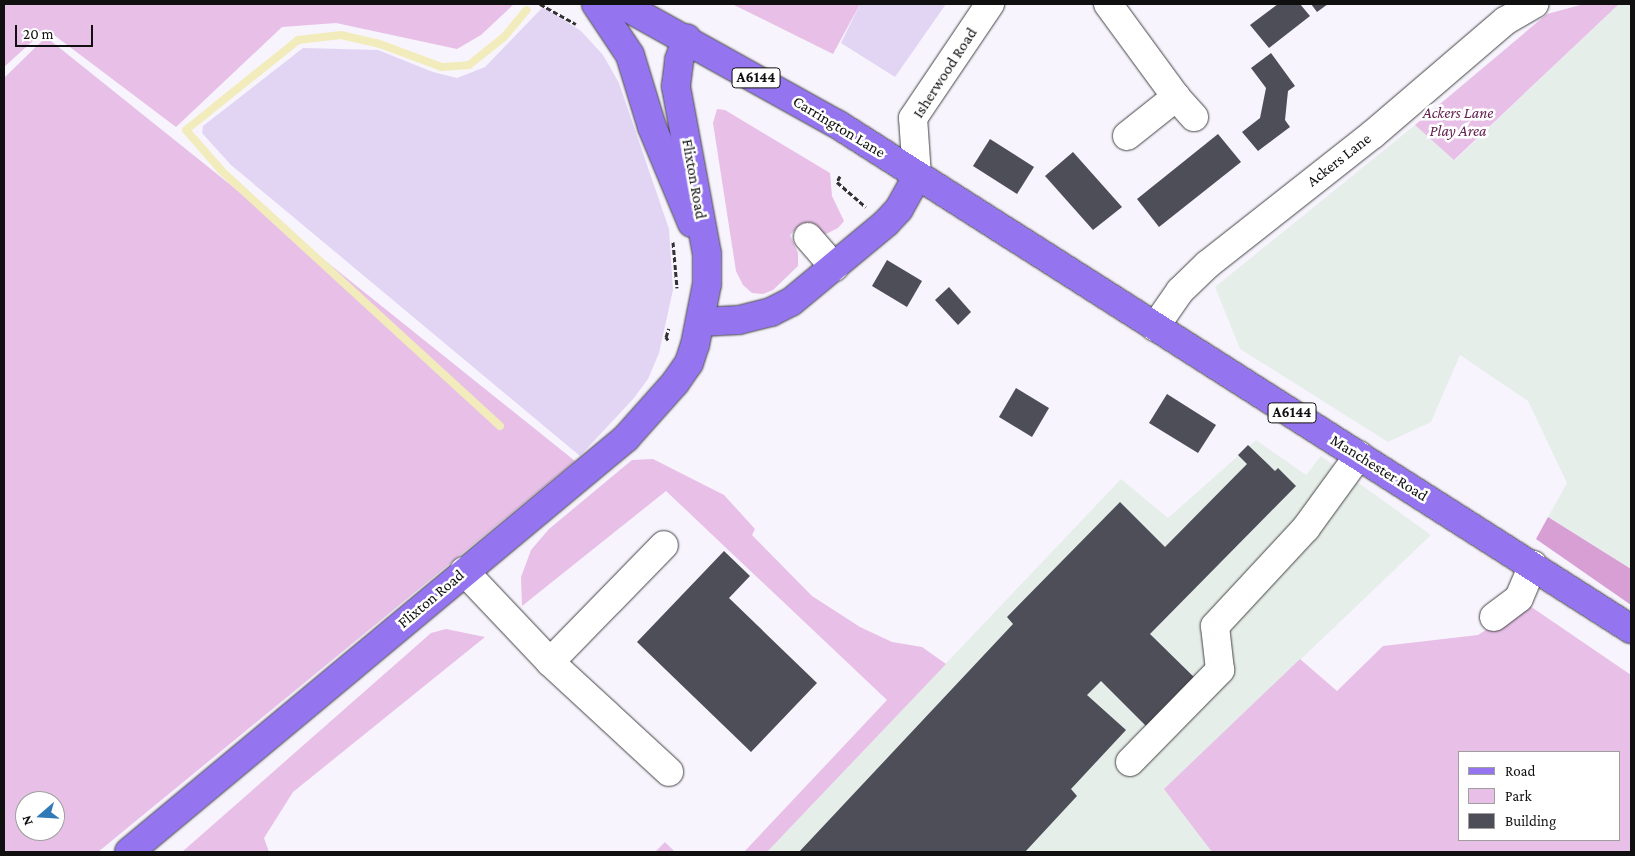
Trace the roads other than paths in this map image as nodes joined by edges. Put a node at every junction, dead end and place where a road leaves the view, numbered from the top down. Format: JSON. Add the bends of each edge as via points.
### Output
{"nodes":[{"id":1,"x":990,"y":4,"type":"edge"},
{"id":2,"x":1108,"y":4,"type":"edge"},
{"id":3,"x":1534,"y":4,"type":"edge"},
{"id":4,"x":608,"y":8,"type":"edge"},
{"id":5,"x":687,"y":38,"type":"junction"},
{"id":6,"x":1127,"y":136,"type":"dead end"},
{"id":7,"x":917,"y":176,"type":"junction"},
{"id":8,"x":808,"y":237,"type":"dead end"},
{"id":9,"x":707,"y":254,"type":"junction"},
{"id":10,"x":1050,"y":261,"type":"joint"},
{"id":11,"x":834,"y":267,"type":"junction"},
{"id":12,"x":702,"y":322,"type":"junction"},
{"id":13,"x":1154,"y":327,"type":"junction"},
{"id":14,"x":1359,"y":455,"type":"junction"},
{"id":15,"x":664,"y":545,"type":"dead end"},
{"id":16,"x":1533,"y":565,"type":"junction"},
{"id":17,"x":464,"y":571,"type":"junction"},
{"id":18,"x":1494,"y":618,"type":"dead end"},
{"id":19,"x":1631,"y":629,"type":"edge"},
{"id":20,"x":550,"y":662,"type":"junction"},
{"id":21,"x":1130,"y":762,"type":"dead end"},
{"id":22,"x":669,"y":772,"type":"dead end"},
{"id":23,"x":129,"y":852,"type":"edge"}],
"edges":[{"from":1,"to":7,"type":"street","name":"Isherwood Road","via":[[913,118]]},
{"from":2,"to":6,"type":"street","via":[[1185,107]]},
{"from":3,"to":13,"type":"street","name":"Ackers Lane","via":[[1506,22],[1372,135],[1208,264],[1180,291]]},
{"from":4,"to":5,"type":"main road","name":"Carrington Lane","number":"A6144"},
{"from":4,"to":9,"type":"main road","via":[[630,55],[659,144]]},
{"from":5,"to":7,"type":"main road","name":"Carrington Lane","number":"A6144","via":[[838,124]]},
{"from":5,"to":9,"type":"main road","name":"Flixton Road","via":[[678,60],[676,86]]},
{"from":7,"to":10,"type":"main road","name":"Carrington Lane","number":"A6144"},
{"from":7,"to":11,"type":"main road","via":[[899,209]]},
{"from":8,"to":11,"type":"street"},
{"from":9,"to":12,"type":"main road","name":"Flixton Road"},
{"from":10,"to":13,"type":"main road","name":"Manchester Road","number":"A6144"},
{"from":11,"to":12,"type":"main road","via":[[791,302],[771,312],[739,320]]},
{"from":12,"to":17,"type":"main road","name":"Flixton Road","via":[[689,363],[659,403],[626,438]]},
{"from":13,"to":14,"type":"main road","name":"Manchester Road","number":"A6144"},
{"from":14,"to":16,"type":"main road","name":"Manchester Road","number":"A6144"},
{"from":14,"to":21,"type":"street","via":[[1306,528],[1215,626],[1220,670]]},
{"from":15,"to":20,"type":"street"},
{"from":16,"to":18,"type":"street","via":[[1519,598]]},
{"from":16,"to":19,"type":"main road","name":"Manchester Road","number":"A6144"},
{"from":17,"to":20,"type":"street"},
{"from":17,"to":23,"type":"main road","name":"Flixton Road"},
{"from":20,"to":22,"type":"street"}]}
